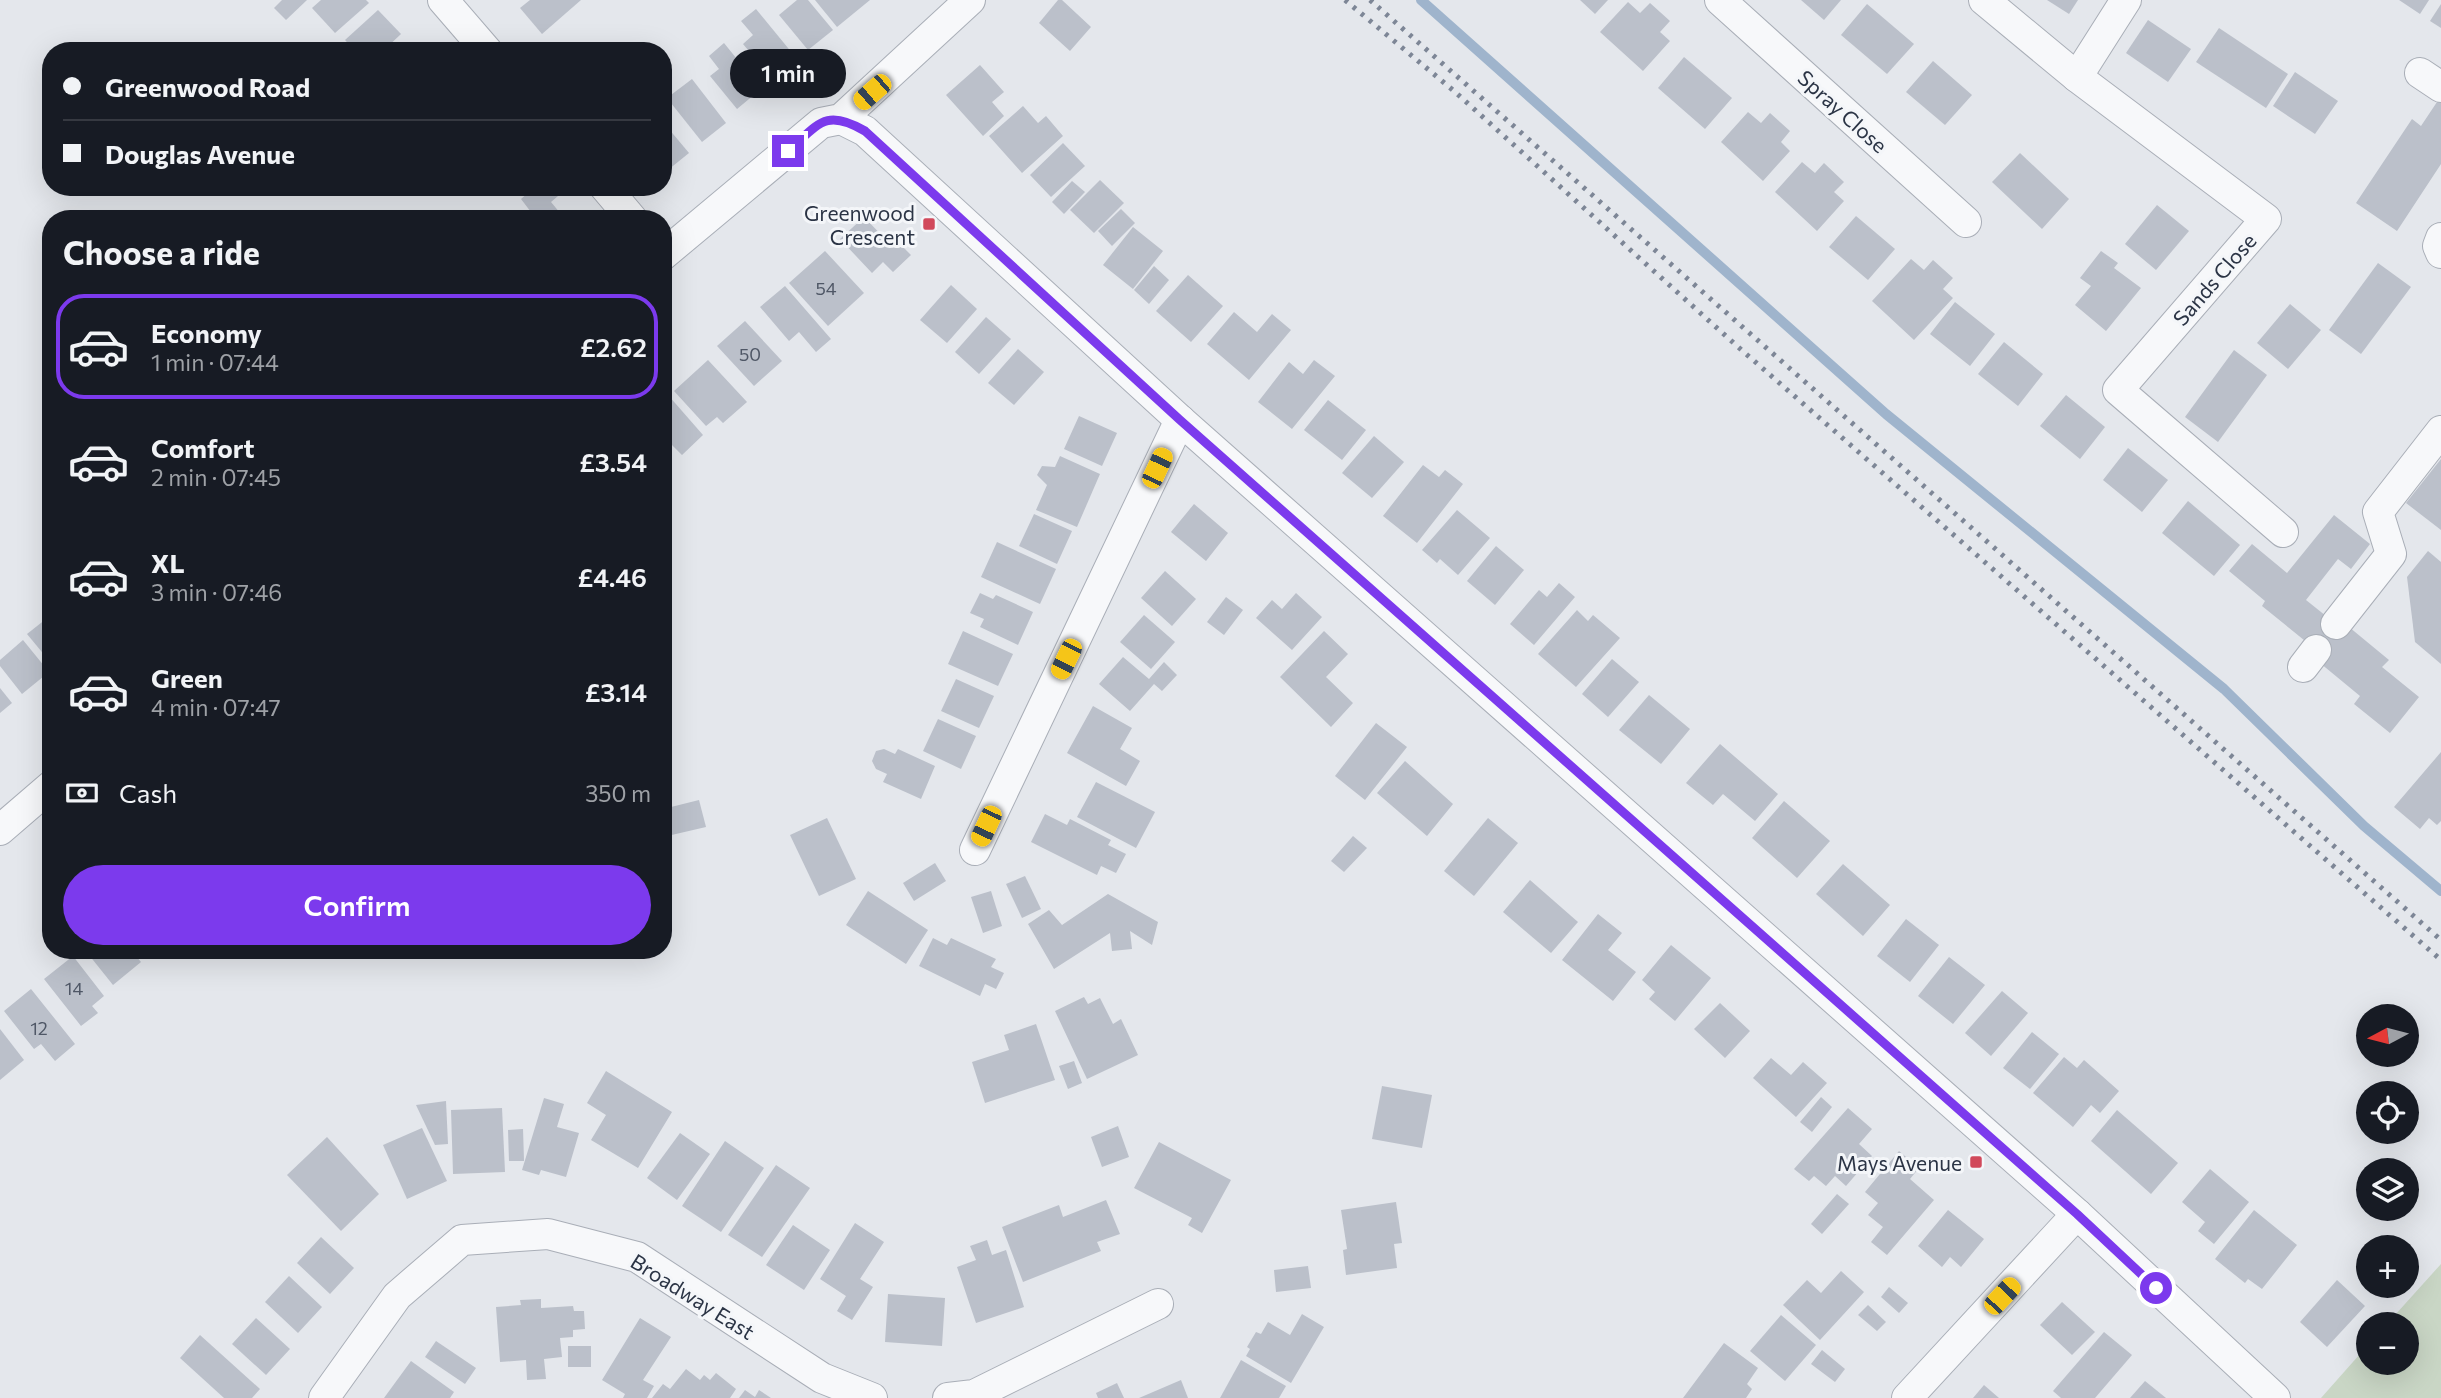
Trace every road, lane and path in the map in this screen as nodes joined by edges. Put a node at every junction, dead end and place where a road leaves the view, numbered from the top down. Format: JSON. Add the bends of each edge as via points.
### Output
{"nodes":[{"id":1,"x":443,"y":0,"type":"edge"},
{"id":2,"x":970,"y":0,"type":"edge"},
{"id":3,"x":1720,"y":0,"type":"edge"},
{"id":4,"x":1984,"y":0,"type":"edge"},
{"id":5,"x":2126,"y":0,"type":"edge"},
{"id":6,"x":479,"y":42,"type":"edge"},
{"id":7,"x":2077,"y":77,"type":"junction"},
{"id":8,"x":841,"y":119,"type":"junction"},
{"id":9,"x":613,"y":196,"type":"edge"},
{"id":10,"x":624,"y":210,"type":"edge"},
{"id":11,"x":1966,"y":222,"type":"dead end"},
{"id":12,"x":2441,"y":238,"type":"edge"},
{"id":13,"x":672,"y":247,"type":"edge"},
{"id":14,"x":2441,"y":253,"type":"edge"},
{"id":15,"x":1180,"y":420,"type":"junction"},
{"id":16,"x":2441,"y":431,"type":"edge"},
{"id":17,"x":2283,"y":532,"type":"dead end"},
{"id":18,"x":2336,"y":624,"type":"dead end"},
{"id":19,"x":42,"y":794,"type":"edge"},
{"id":20,"x":0,"y":830,"type":"edge"},
{"id":21,"x":975,"y":850,"type":"dead end"},
{"id":22,"x":2077,"y":1214,"type":"junction"},
{"id":23,"x":1158,"y":1304,"type":"dead end"},
{"id":24,"x":324,"y":1398,"type":"edge"},
{"id":25,"x":872,"y":1398,"type":"edge"},
{"id":26,"x":947,"y":1398,"type":"edge"},
{"id":27,"x":1907,"y":1398,"type":"edge"},
{"id":28,"x":2274,"y":1398,"type":"edge"}],
"edges":[{"from":1,"to":6,"type":"street"},
{"from":2,"to":8,"type":"street"},
{"from":3,"to":11,"type":"street","name":"Spray Close"},
{"from":4,"to":7,"type":"street"},
{"from":5,"to":7,"type":"street"},
{"from":7,"to":17,"type":"street","name":"Sands Close","via":[[2266,219],[2118,390]]},
{"from":8,"to":13,"type":"street","via":[[821,123]]},
{"from":8,"to":15,"type":"street","via":[[865,131]]},
{"from":9,"to":10,"type":"street"},
{"from":12,"to":14,"type":"street"},
{"from":15,"to":21,"type":"street"},
{"from":15,"to":22,"type":"street"},
{"from":16,"to":18,"type":"street","via":[[2378,512],[2391,554]]},
{"from":19,"to":20,"type":"street"},
{"from":22,"to":27,"type":"street"},
{"from":22,"to":28,"type":"street"},
{"from":23,"to":26,"type":"street","via":[[974,1395]]},
{"from":24,"to":25,"type":"street","name":"Broadway East","via":[[397,1296],[462,1240],[548,1234],[637,1257],[822,1378]]}]}
